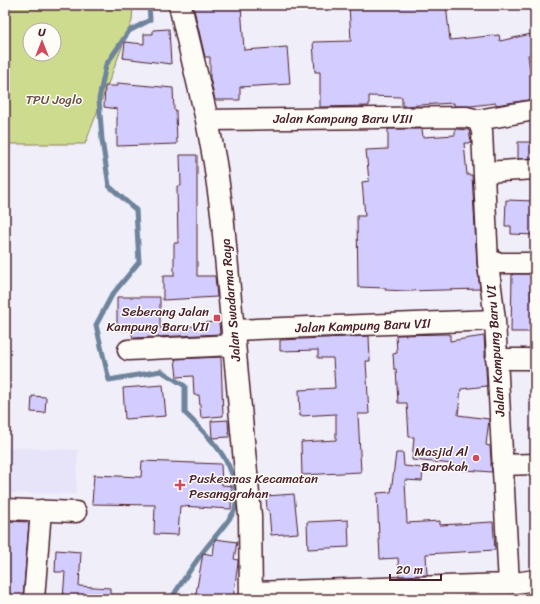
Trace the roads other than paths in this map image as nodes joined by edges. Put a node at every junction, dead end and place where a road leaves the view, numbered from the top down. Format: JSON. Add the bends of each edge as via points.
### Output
{"nodes":[{"id":1,"x":180,"y":5,"type":"edge"},
{"id":2,"x":535,"y":110,"type":"edge"},
{"id":3,"x":207,"y":120,"type":"junction"},
{"id":4,"x":478,"y":120,"type":"junction"},
{"id":5,"x":535,"y":169,"type":"edge"},
{"id":6,"x":484,"y":172,"type":"junction"},
{"id":7,"x":488,"y":263,"type":"junction"},
{"id":8,"x":535,"y":263,"type":"edge"},
{"id":9,"x":495,"y":320,"type":"junction"},
{"id":10,"x":233,"y":338,"type":"junction"},
{"id":11,"x":128,"y":350,"type":"dead end"},
{"id":12,"x":535,"y":359,"type":"edge"},
{"id":13,"x":496,"y":360,"type":"junction"},
{"id":14,"x":535,"y":464,"type":"edge"},
{"id":15,"x":502,"y":465,"type":"junction"},
{"id":16,"x":5,"y":509,"type":"edge"},
{"id":17,"x":42,"y":510,"type":"junction"},
{"id":18,"x":76,"y":512,"type":"dead end"},
{"id":19,"x":535,"y":580,"type":"edge"},
{"id":20,"x":509,"y":584,"type":"junction"},
{"id":21,"x":251,"y":595,"type":"edge"},
{"id":22,"x":34,"y":599,"type":"edge"}],
"edges":[{"from":1,"to":3,"type":"main road","name":"Jalan Swadarma Raya"},
{"from":2,"to":4,"type":"street","name":"Jalan Kampung Baru VIII"},
{"from":3,"to":4,"type":"street","name":"Jalan Kampung Baru VIII","via":[[466,117]]},
{"from":3,"to":10,"type":"main road","name":"Jalan Swadarma Raya","via":[[222,213]]},
{"from":4,"to":6,"type":"street","name":"Jalan Kampung Baru VI","via":[[482,131]]},
{"from":5,"to":6,"type":"street"},
{"from":6,"to":7,"type":"street","name":"Jalan Kampung Baru VI"},
{"from":7,"to":8,"type":"street"},
{"from":7,"to":9,"type":"street","name":"Jalan Kampung Baru VI"},
{"from":9,"to":10,"type":"street","name":"Jalan Kampung Baru VII"},
{"from":9,"to":13,"type":"street","name":"Jalan Kampung Baru VI"},
{"from":10,"to":11,"type":"street","name":"Jalan Kampung Baru VII"},
{"from":10,"to":21,"type":"main road","name":"Jalan Swadarma Raya","via":[[250,516]]},
{"from":12,"to":13,"type":"street"},
{"from":13,"to":15,"type":"street","name":"Jalan Kampung Baru VI"},
{"from":14,"to":15,"type":"street"},
{"from":15,"to":20,"type":"street","name":"Jalan Kampung Baru VI"},
{"from":16,"to":17,"type":"street"},
{"from":17,"to":18,"type":"street"},
{"from":17,"to":22,"type":"street"},
{"from":19,"to":20,"type":"street"},
{"from":20,"to":21,"type":"street"}]}
